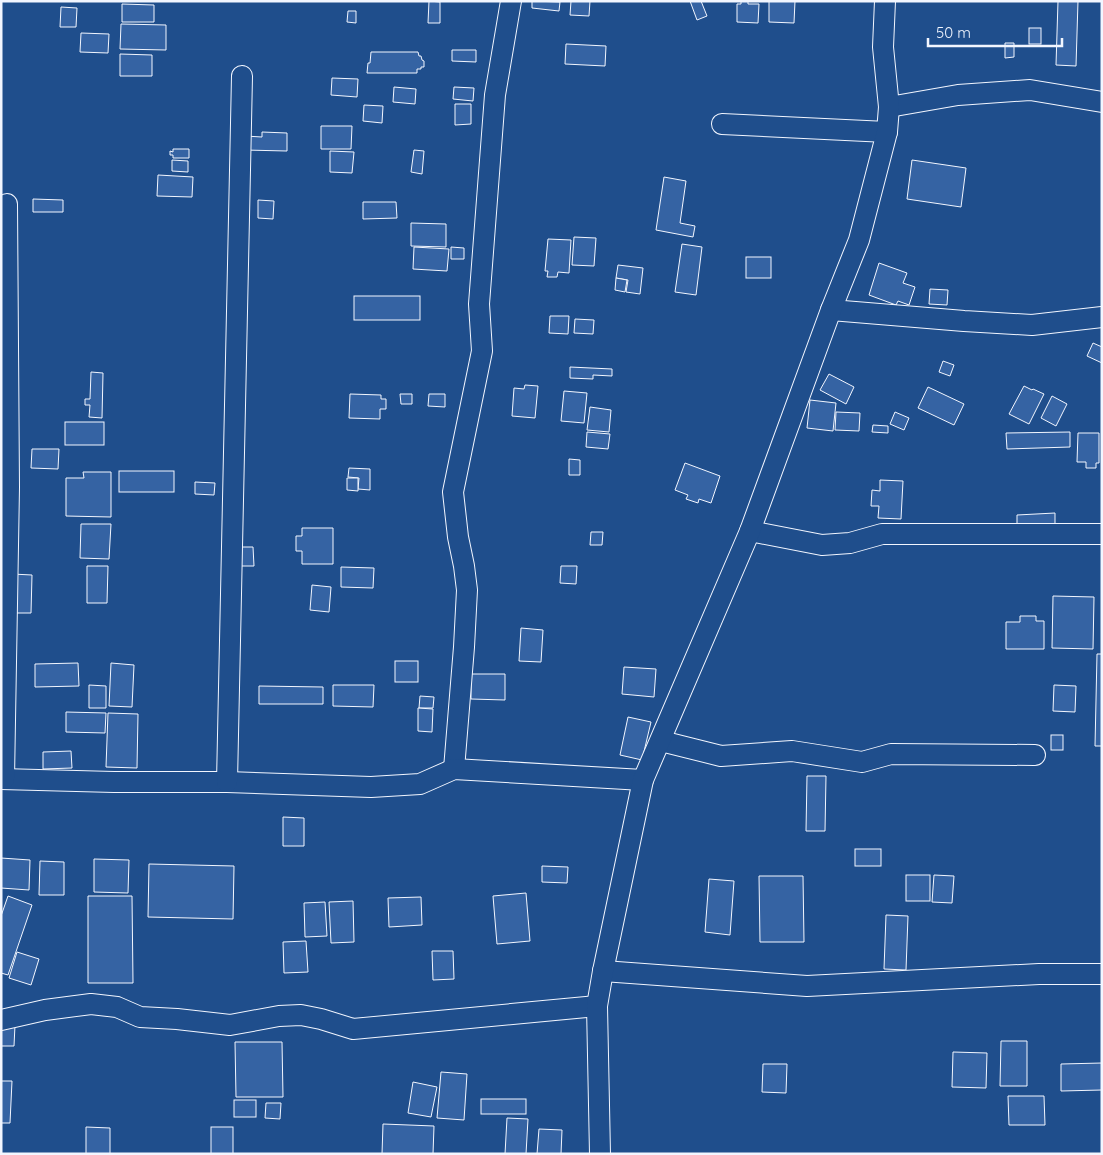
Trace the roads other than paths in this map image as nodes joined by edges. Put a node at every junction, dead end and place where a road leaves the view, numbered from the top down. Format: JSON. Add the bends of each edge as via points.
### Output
{"nodes":[{"id":1,"x":511,"y":1,"type":"edge"},
{"id":2,"x":885,"y":1,"type":"edge"},
{"id":3,"x":242,"y":76,"type":"dead end"},
{"id":4,"x":1102,"y":102,"type":"edge"},
{"id":5,"x":889,"y":107,"type":"junction"},
{"id":6,"x":722,"y":124,"type":"dead end"},
{"id":7,"x":887,"y":132,"type":"junction"},
{"id":8,"x":7,"y":204,"type":"dead end"},
{"id":9,"x":831,"y":310,"type":"junction"},
{"id":10,"x":1102,"y":317,"type":"edge"},
{"id":11,"x":750,"y":531,"type":"junction"},
{"id":12,"x":1102,"y":534,"type":"edge"},
{"id":13,"x":661,"y":740,"type":"junction"},
{"id":14,"x":1035,"y":755,"type":"dead end"},
{"id":15,"x":454,"y":769,"type":"junction"},
{"id":16,"x":3,"y":779,"type":"edge"},
{"id":17,"x":643,"y":780,"type":"junction"},
{"id":18,"x":227,"y":782,"type":"junction"},
{"id":19,"x":602,"y":971,"type":"junction"},
{"id":20,"x":1102,"y":974,"type":"edge"},
{"id":21,"x":598,"y":1006,"type":"junction"},
{"id":22,"x":1,"y":1020,"type":"edge"},
{"id":23,"x":600,"y":1154,"type":"edge"}],
"edges":[{"from":1,"to":15,"type":"street","via":[[495,95],[479,304],[482,351],[453,492],[467,590]]},
{"from":2,"to":5,"type":"street","via":[[883,47]]},
{"from":3,"to":18,"type":"street"},
{"from":4,"to":5,"type":"street","via":[[1030,90],[958,95]]},
{"from":5,"to":7,"type":"street"},
{"from":6,"to":7,"type":"street"},
{"from":7,"to":9,"type":"street","via":[[859,240]]},
{"from":8,"to":16,"type":"street","via":[[9,487]]},
{"from":9,"to":10,"type":"street","via":[[1032,325]]},
{"from":9,"to":11,"type":"street"},
{"from":11,"to":12,"type":"street","via":[[822,545],[850,543],[882,534]]},
{"from":11,"to":13,"type":"street"},
{"from":13,"to":14,"type":"street","via":[[721,756],[792,751],[862,762],[891,754]]},
{"from":13,"to":17,"type":"street"},
{"from":15,"to":17,"type":"street"},
{"from":15,"to":18,"type":"street","via":[[420,784],[371,787]]},
{"from":16,"to":18,"type":"street"},
{"from":17,"to":19,"type":"street"},
{"from":19,"to":20,"type":"street","via":[[807,986],[1039,974]]},
{"from":19,"to":21,"type":"street"},
{"from":21,"to":22,"type":"street","via":[[353,1029],[301,1015],[230,1025],[140,1017],[117,1007],[91,1004]]},
{"from":21,"to":23,"type":"street"}]}
